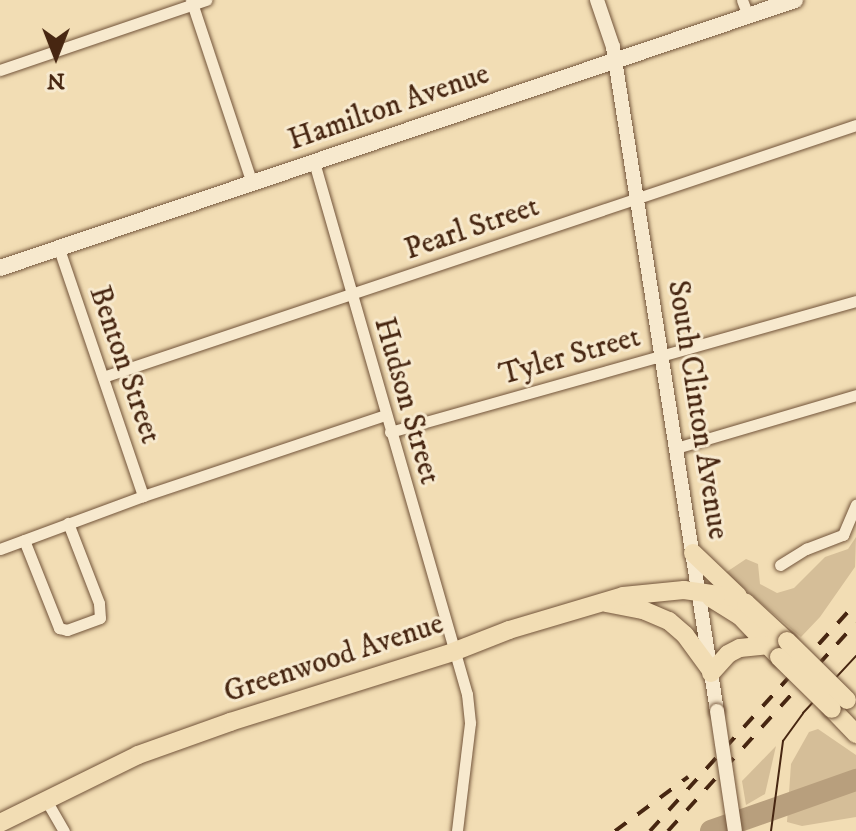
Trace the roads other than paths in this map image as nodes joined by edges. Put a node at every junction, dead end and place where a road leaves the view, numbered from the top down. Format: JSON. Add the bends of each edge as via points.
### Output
{"nodes":[{"id":1,"x":206,"y":0,"type":"edge"},
{"id":2,"x":597,"y":0,"type":"edge"},
{"id":3,"x":795,"y":0,"type":"edge"},
{"id":4,"x":191,"y":2,"type":"edge"},
{"id":5,"x":745,"y":8,"type":"edge"},
{"id":6,"x":616,"y":61,"type":"junction"},
{"id":7,"x":0,"y":70,"type":"edge"},
{"id":8,"x":856,"y":125,"type":"edge"},
{"id":9,"x":314,"y":162,"type":"junction"},
{"id":10,"x":252,"y":183,"type":"junction"},
{"id":11,"x":638,"y":199,"type":"junction"},
{"id":12,"x":59,"y":249,"type":"junction"},
{"id":13,"x":0,"y":268,"type":"edge"},
{"id":14,"x":352,"y":295,"type":"junction"},
{"id":15,"x":856,"y":301,"type":"edge"},
{"id":16,"x":662,"y":356,"type":"junction"},
{"id":17,"x":103,"y":377,"type":"junction"},
{"id":18,"x":856,"y":395,"type":"edge"},
{"id":19,"x":385,"y":415,"type":"junction"},
{"id":20,"x":390,"y":432,"type":"junction"},
{"id":21,"x":676,"y":448,"type":"junction"},
{"id":22,"x":143,"y":496,"type":"junction"},
{"id":23,"x":856,"y":505,"type":"edge"},
{"id":24,"x":68,"y":523,"type":"junction"},
{"id":25,"x":24,"y":540,"type":"junction"},
{"id":26,"x":0,"y":549,"type":"edge"},
{"id":27,"x":693,"y":553,"type":"junction"},
{"id":28,"x":780,"y":565,"type":"dead end"},
{"id":29,"x":698,"y":591,"type":"junction"},
{"id":30,"x":603,"y":603,"type":"junction"},
{"id":31,"x":746,"y":603,"type":"junction"},
{"id":32,"x":778,"y":648,"type":"junction"},
{"id":33,"x":453,"y":652,"type":"junction"},
{"id":34,"x":710,"y":671,"type":"junction"},
{"id":35,"x":845,"y":706,"type":"edge"},
{"id":36,"x":856,"y":734,"type":"edge"},
{"id":37,"x":46,"y":800,"type":"junction"},
{"id":38,"x":0,"y":823,"type":"edge"},
{"id":39,"x":64,"y":831,"type":"edge"},
{"id":40,"x":457,"y":831,"type":"edge"},
{"id":41,"x":735,"y":831,"type":"edge"}],
"edges":[{"from":1,"to":4,"type":"street"},
{"from":2,"to":6,"type":"street","name":"South Clinton Avenue"},
{"from":3,"to":5,"type":"main road","name":"Hamilton Avenue"},
{"from":4,"to":7,"type":"street"},
{"from":4,"to":10,"type":"street"},
{"from":5,"to":6,"type":"main road","name":"Hamilton Avenue"},
{"from":6,"to":9,"type":"main road","name":"Hamilton Avenue"},
{"from":6,"to":11,"type":"street","name":"South Clinton Avenue"},
{"from":8,"to":11,"type":"street","name":"Pearl Street"},
{"from":9,"to":10,"type":"main road","name":"Hamilton Avenue"},
{"from":9,"to":14,"type":"street","name":"Hudson Street"},
{"from":10,"to":12,"type":"main road","name":"Hamilton Avenue"},
{"from":11,"to":14,"type":"street","name":"Pearl Street"},
{"from":11,"to":16,"type":"street","name":"South Clinton Avenue"},
{"from":12,"to":13,"type":"main road","name":"Hamilton Avenue"},
{"from":12,"to":17,"type":"street","name":"Benton Street"},
{"from":14,"to":17,"type":"street","name":"Pearl Street"},
{"from":14,"to":19,"type":"street","name":"Hudson Street"},
{"from":15,"to":16,"type":"street","name":"Tyler Street"},
{"from":16,"to":20,"type":"street","name":"Tyler Street"},
{"from":16,"to":21,"type":"street","name":"South Clinton Avenue"},
{"from":17,"to":22,"type":"street","name":"Benton Street"},
{"from":18,"to":21,"type":"street"},
{"from":19,"to":20,"type":"street","name":"Hudson Street"},
{"from":19,"to":22,"type":"street"},
{"from":20,"to":33,"type":"street","name":"Hudson Street"},
{"from":21,"to":27,"type":"street","name":"South Clinton Avenue"},
{"from":22,"to":24,"type":"street"},
{"from":23,"to":28,"type":"street","via":[[843,535]]},
{"from":24,"to":25,"type":"street"},
{"from":24,"to":25,"type":"street","via":[[100,618],[59,628]]},
{"from":25,"to":26,"type":"street"},
{"from":27,"to":29,"type":"street","name":"South Clinton Avenue"},
{"from":27,"to":31,"type":"main road"},
{"from":29,"to":30,"type":"main road","name":"Greenwood Avenue","via":[[650,591]]},
{"from":29,"to":31,"type":"main road","name":"Greenwood Avenue"},
{"from":29,"to":32,"type":"main road","via":[[740,616]]},
{"from":29,"to":34,"type":"street","name":"South Clinton Avenue"},
{"from":30,"to":33,"type":"main road","name":"Greenwood Avenue"},
{"from":30,"to":34,"type":"main road","via":[[669,621]]},
{"from":31,"to":32,"type":"main road"},
{"from":32,"to":34,"type":"main road","via":[[740,648]]},
{"from":32,"to":35,"type":"main road","bridge":true},
{"from":33,"to":37,"type":"main road","name":"Greenwood Avenue","via":[[149,751]]},
{"from":33,"to":40,"type":"street","name":"Hudson Street","via":[[469,711]]},
{"from":34,"to":41,"type":"street","name":"South Clinton Avenue","bridge":true},
{"from":35,"to":36,"type":"main road"},
{"from":37,"to":38,"type":"main road","name":"Greenwood Avenue"},
{"from":37,"to":39,"type":"street"}]}
